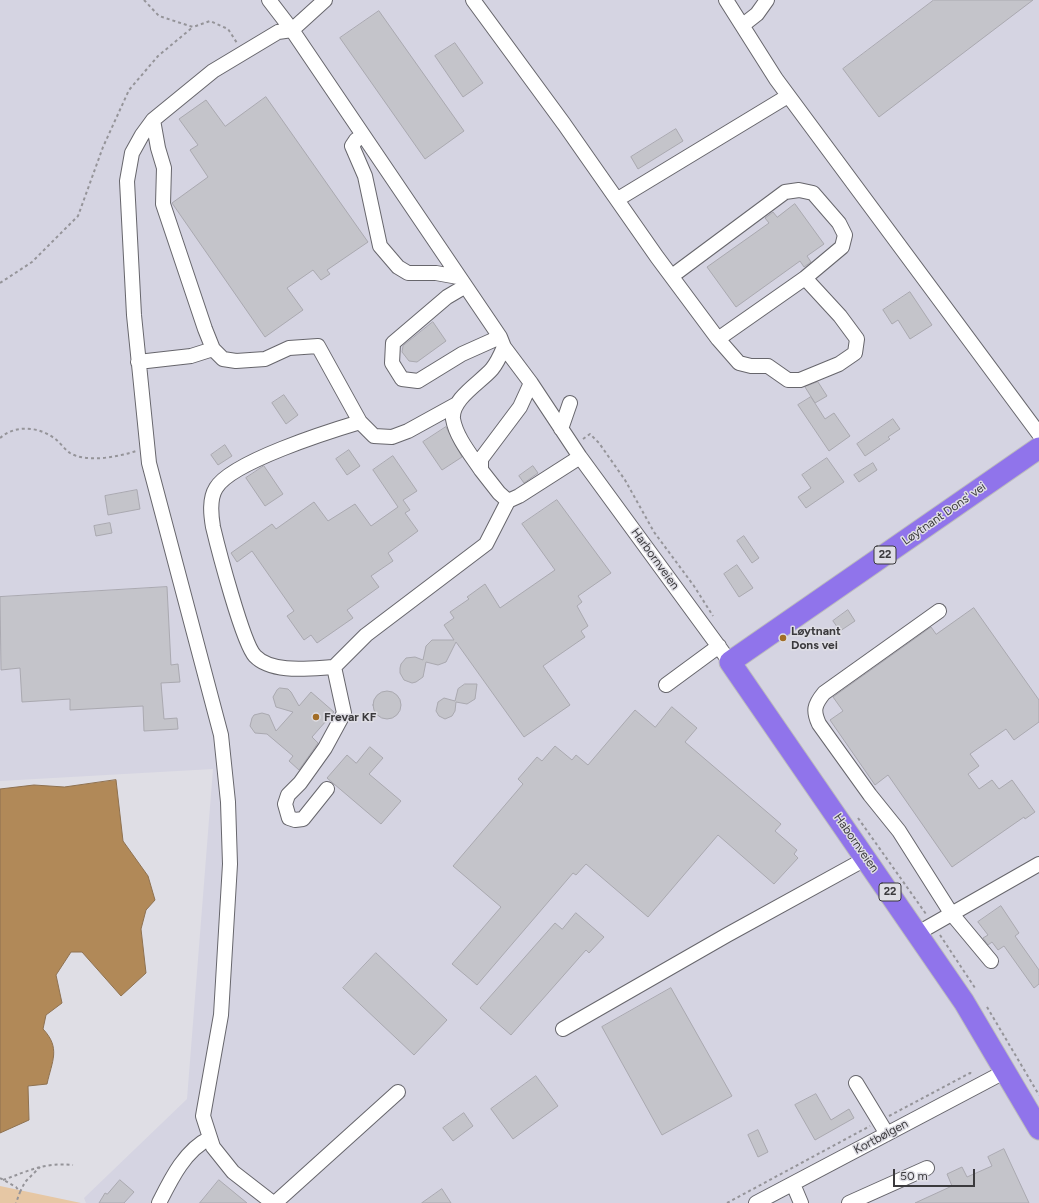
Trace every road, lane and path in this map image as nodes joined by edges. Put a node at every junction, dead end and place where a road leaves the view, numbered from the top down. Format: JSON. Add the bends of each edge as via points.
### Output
{"nodes":[{"id":1,"x":144,"y":0,"type":"edge"},
{"id":2,"x":269,"y":0,"type":"edge"},
{"id":3,"x":325,"y":0,"type":"edge"},
{"id":4,"x":472,"y":0,"type":"edge"},
{"id":5,"x":726,"y":0,"type":"edge"},
{"id":6,"x":768,"y":0,"type":"edge"},
{"id":7,"x":743,"y":25,"type":"junction"},
{"id":8,"x":193,"y":27,"type":"junction"},
{"id":9,"x":292,"y":30,"type":"junction"},
{"id":10,"x":243,"y":52,"type":"junction"},
{"id":11,"x":788,"y":96,"type":"junction"},
{"id":12,"x":153,"y":120,"type":"junction"},
{"id":13,"x":363,"y":135,"type":"junction"},
{"id":14,"x":618,"y":199,"type":"junction"},
{"id":15,"x":672,"y":276,"type":"junction"},
{"id":16,"x":805,"y":278,"type":"junction"},
{"id":17,"x":461,"y":282,"type":"junction"},
{"id":18,"x":0,"y":283,"type":"edge"},
{"id":19,"x":718,"y":339,"type":"junction"},
{"id":20,"x":502,"y":342,"type":"junction"},
{"id":21,"x":213,"y":349,"type":"junction"},
{"id":22,"x":138,"y":362,"type":"junction"},
{"id":23,"x":531,"y":383,"type":"junction"},
{"id":24,"x":570,"y":403,"type":"dead end"},
{"id":25,"x":457,"y":404,"type":"junction"},
{"id":26,"x":360,"y":422,"type":"junction"},
{"id":27,"x":561,"y":429,"type":"junction"},
{"id":28,"x":1039,"y":434,"type":"edge"},
{"id":29,"x":0,"y":438,"type":"edge"},
{"id":30,"x":147,"y":448,"type":"junction"},
{"id":31,"x":1039,"y":448,"type":"edge"},
{"id":32,"x":576,"y":451,"type":"junction"},
{"id":33,"x":481,"y":470,"type":"junction"},
{"id":34,"x":508,"y":501,"type":"junction"},
{"id":35,"x":939,"y":611,"type":"dead end"},
{"id":36,"x":709,"y":632,"type":"junction"},
{"id":37,"x":725,"y":654,"type":"junction"},
{"id":38,"x":334,"y":667,"type":"junction"},
{"id":39,"x":666,"y":685,"type":"dead end"},
{"id":40,"x":327,"y":789,"type":"dead end"},
{"id":41,"x":867,"y":858,"type":"junction"},
{"id":42,"x":1039,"y":864,"type":"edge"},
{"id":43,"x":951,"y":913,"type":"junction"},
{"id":44,"x":918,"y":933,"type":"junction"},
{"id":45,"x":991,"y":961,"type":"dead end"},
{"id":46,"x":563,"y":1029,"type":"dead end"},
{"id":47,"x":1006,"y":1070,"type":"junction"},
{"id":48,"x":856,"y":1083,"type":"dead end"},
{"id":49,"x":983,"y":1083,"type":"junction"},
{"id":50,"x":398,"y":1092,"type":"dead end"},
{"id":51,"x":879,"y":1121,"type":"junction"},
{"id":52,"x":1039,"y":1129,"type":"edge"},
{"id":53,"x":887,"y":1134,"type":"junction"},
{"id":54,"x":210,"y":1138,"type":"junction"},
{"id":55,"x":73,"y":1165,"type":"dead end"},
{"id":56,"x":41,"y":1166,"type":"junction"},
{"id":57,"x":927,"y":1168,"type":"dead end"},
{"id":58,"x":0,"y":1178,"type":"edge"},
{"id":59,"x":3,"y":1180,"type":"junction"},
{"id":60,"x":793,"y":1184,"type":"junction"},
{"id":61,"x":20,"y":1192,"type":"junction"},
{"id":62,"x":16,"y":1203,"type":"edge"},
{"id":63,"x":159,"y":1203,"type":"edge"},
{"id":64,"x":274,"y":1203,"type":"edge"},
{"id":65,"x":727,"y":1203,"type":"edge"},
{"id":66,"x":756,"y":1203,"type":"edge"},
{"id":67,"x":801,"y":1203,"type":"edge"},
{"id":68,"x":849,"y":1203,"type":"edge"}],
"edges":[{"from":1,"to":8,"type":"path","via":[[159,16]]},
{"from":2,"to":9,"type":"street","name":"Harbornveien"},
{"from":3,"to":9,"type":"street"},
{"from":4,"to":14,"type":"street"},
{"from":5,"to":7,"type":"street"},
{"from":6,"to":7,"type":"street","via":[[757,14]]},
{"from":7,"to":11,"type":"street"},
{"from":8,"to":10,"type":"path","via":[[210,21],[228,30]]},
{"from":8,"to":18,"type":"path","via":[[158,56],[129,90],[103,147],[78,216],[32,262]]},
{"from":9,"to":10,"type":"street","via":[[278,32]]},
{"from":9,"to":13,"type":"street","name":"Harbornveien"},
{"from":10,"to":12,"type":"street","via":[[213,71]]},
{"from":11,"to":14,"type":"street"},
{"from":11,"to":28,"type":"street"},
{"from":12,"to":21,"type":"street","via":[[164,168],[164,204]]},
{"from":12,"to":22,"type":"street","via":[[132,153],[127,181]]},
{"from":13,"to":17,"type":"street","name":"Harbornveien"},
{"from":13,"to":17,"type":"street","via":[[352,146],[365,176],[380,246],[398,267],[408,273],[436,273]]},
{"from":14,"to":15,"type":"street"},
{"from":15,"to":16,"type":"street","via":[[785,192],[800,190],[813,193],[839,223],[845,235],[842,247]]},
{"from":15,"to":19,"type":"street"},
{"from":16,"to":19,"type":"street"},
{"from":16,"to":19,"type":"street","via":[[857,339],[855,353],[840,364],[800,380],[788,380],[768,366],[739,363]]},
{"from":17,"to":20,"type":"street","name":"Harbornveien"},
{"from":17,"to":20,"type":"street","via":[[393,343],[392,362],[402,379],[418,381],[462,354]]},
{"from":20,"to":23,"type":"street","name":"Harbornveien"},
{"from":20,"to":25,"type":"street","via":[[493,368]]},
{"from":21,"to":22,"type":"street","via":[[191,356]]},
{"from":21,"to":26,"type":"street","via":[[223,359],[236,361],[265,359],[288,348],[318,346]]},
{"from":22,"to":30,"type":"street"},
{"from":23,"to":27,"type":"street","name":"Harbornveien"},
{"from":23,"to":33,"type":"street","via":[[520,407],[481,459]]},
{"from":24,"to":27,"type":"street"},
{"from":25,"to":26,"type":"street","via":[[392,437],[374,436]]},
{"from":25,"to":33,"type":"street","via":[[453,417],[458,433]]},
{"from":26,"to":38,"type":"street","via":[[311,437],[225,477],[215,488],[211,504],[213,526],[240,621],[254,656],[267,665],[294,669]]},
{"from":27,"to":32,"type":"street","name":"Harbornveien"},
{"from":29,"to":30,"type":"path","via":[[7,432],[32,428],[53,438],[70,453],[91,458],[123,455]]},
{"from":30,"to":54,"type":"street","via":[[221,735],[228,802],[230,864],[221,1015],[204,1116]]},
{"from":31,"to":37,"type":"highway","name":"Løytnant Dons' vei","number":"22"},
{"from":32,"to":34,"type":"street","via":[[519,496]]},
{"from":32,"to":36,"type":"street","name":"Harbornveien"},
{"from":32,"to":36,"type":"path","via":[[590,434],[599,443],[632,491],[654,532],[710,611],[714,620]]},
{"from":33,"to":34,"type":"street"},
{"from":34,"to":38,"type":"street","via":[[486,544],[366,635]]},
{"from":35,"to":43,"type":"street","via":[[824,693],[814,708],[819,724],[899,831]]},
{"from":36,"to":37,"type":"street","name":"Harbornveien"},
{"from":37,"to":39,"type":"street"},
{"from":37,"to":41,"type":"highway","name":"Habornveien","number":"22"},
{"from":38,"to":40,"type":"street","via":[[344,713],[321,753],[300,783],[288,795],[285,804],[289,818],[303,819]]},
{"from":41,"to":44,"type":"highway","name":"Habornveien","number":"22"},
{"from":41,"to":46,"type":"street"},
{"from":42,"to":43,"type":"street"},
{"from":43,"to":44,"type":"street"},
{"from":43,"to":45,"type":"street"},
{"from":44,"to":47,"type":"highway","name":"Habornveien","number":"22"},
{"from":47,"to":49,"type":"street","name":"Kortbølgen"},
{"from":47,"to":52,"type":"highway","name":"Habornveien","number":"22"},
{"from":48,"to":51,"type":"street"},
{"from":49,"to":51,"type":"path","via":[[978,1076],[970,1073]]},
{"from":49,"to":53,"type":"street","name":"Kortbølgen"},
{"from":50,"to":64,"type":"street"},
{"from":51,"to":53,"type":"street"},
{"from":51,"to":65,"type":"path"},
{"from":53,"to":60,"type":"street","name":"Kortbølgen"},
{"from":54,"to":63,"type":"street","via":[[191,1152]]},
{"from":54,"to":64,"type":"street","via":[[213,1147],[233,1172]]},
{"from":55,"to":56,"type":"path","via":[[56,1163]]},
{"from":56,"to":59,"type":"path"},
{"from":56,"to":61,"type":"path","via":[[25,1182]]},
{"from":57,"to":68,"type":"street"},
{"from":58,"to":59,"type":"path"},
{"from":59,"to":61,"type":"path"},
{"from":60,"to":66,"type":"street","name":"Kortbølgen"},
{"from":60,"to":67,"type":"street"},
{"from":61,"to":62,"type":"path"}]}
